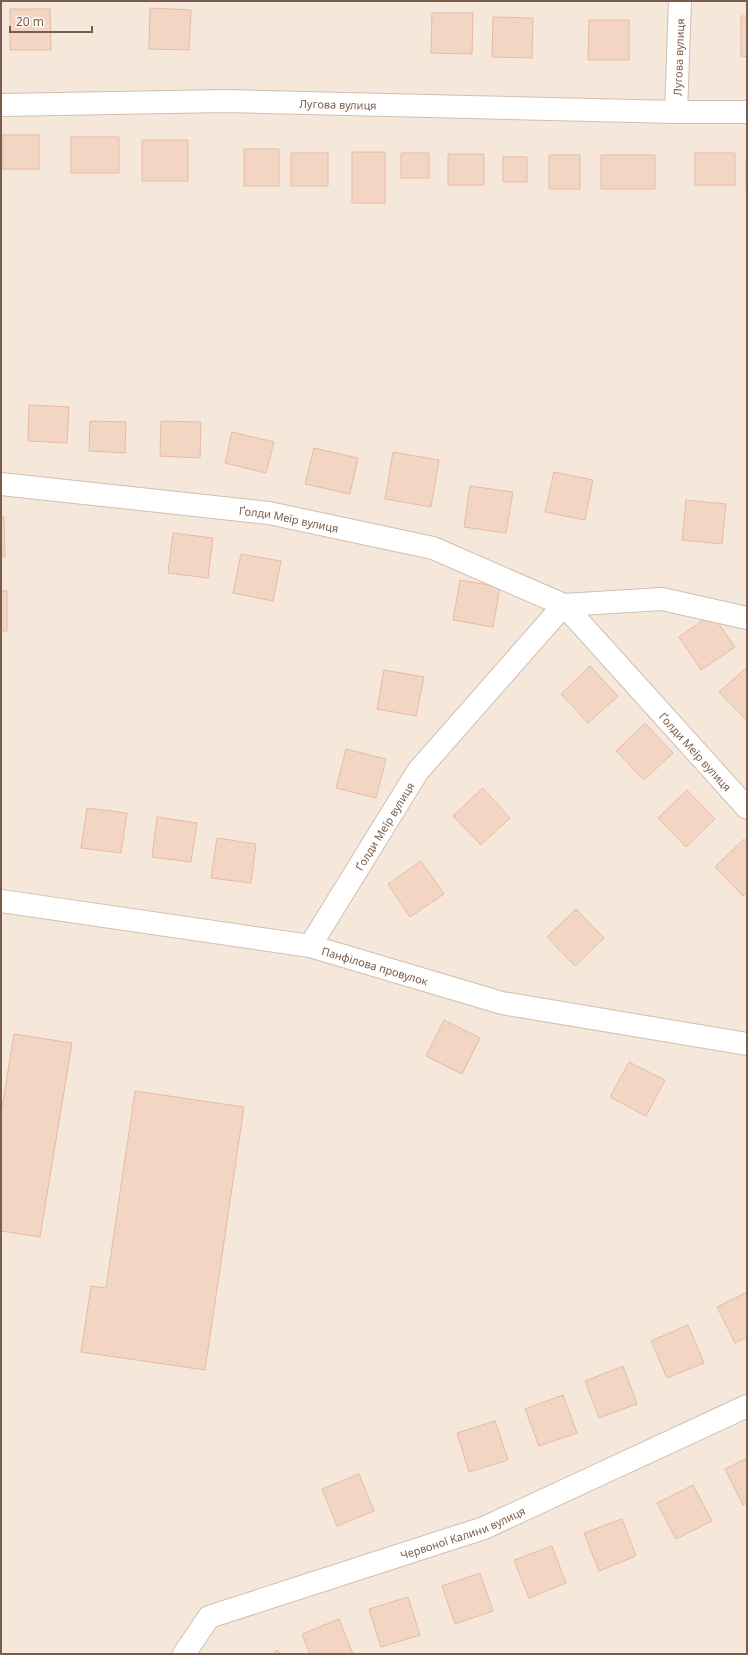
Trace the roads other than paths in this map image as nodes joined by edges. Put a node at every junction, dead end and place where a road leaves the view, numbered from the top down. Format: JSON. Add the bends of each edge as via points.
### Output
{"nodes":[{"id":1,"x":680,"y":1,"type":"edge"},
{"id":2,"x":1,"y":105,"type":"edge"},
{"id":3,"x":676,"y":112,"type":"junction"},
{"id":4,"x":747,"y":112,"type":"edge"},
{"id":5,"x":1,"y":484,"type":"edge"},
{"id":6,"x":564,"y":605,"type":"junction"},
{"id":7,"x":747,"y":618,"type":"edge"},
{"id":8,"x":747,"y":808,"type":"edge"},
{"id":9,"x":1,"y":902,"type":"edge"},
{"id":10,"x":310,"y":946,"type":"junction"},
{"id":11,"x":747,"y":1044,"type":"edge"},
{"id":12,"x":747,"y":1406,"type":"edge"},
{"id":13,"x":184,"y":1654,"type":"edge"}],
"edges":[{"from":1,"to":3,"type":"street","name":"Лугова вулиця"},
{"from":2,"to":3,"type":"street","name":"Лугова вулиця","via":[[226,101]]},
{"from":3,"to":4,"type":"street","name":"Лугова вулиця"},
{"from":5,"to":6,"type":"street","name":"Ґолди Меїр вулиця","via":[[269,513],[433,548]]},
{"from":6,"to":7,"type":"street","name":"Ґолди Меїр вулиця","via":[[662,599]]},
{"from":6,"to":8,"type":"street","name":"Ґолди Меїр вулиця"},
{"from":6,"to":10,"type":"street","name":"Ґолди Меїр вулиця","via":[[418,771]]},
{"from":9,"to":10,"type":"street","name":"Панфілова провулок"},
{"from":10,"to":11,"type":"street","name":"Панфілова провулок","via":[[502,1003]]},
{"from":12,"to":13,"type":"street","name":"Червоної Калини вулиця","via":[[484,1528],[209,1617]]}]}
